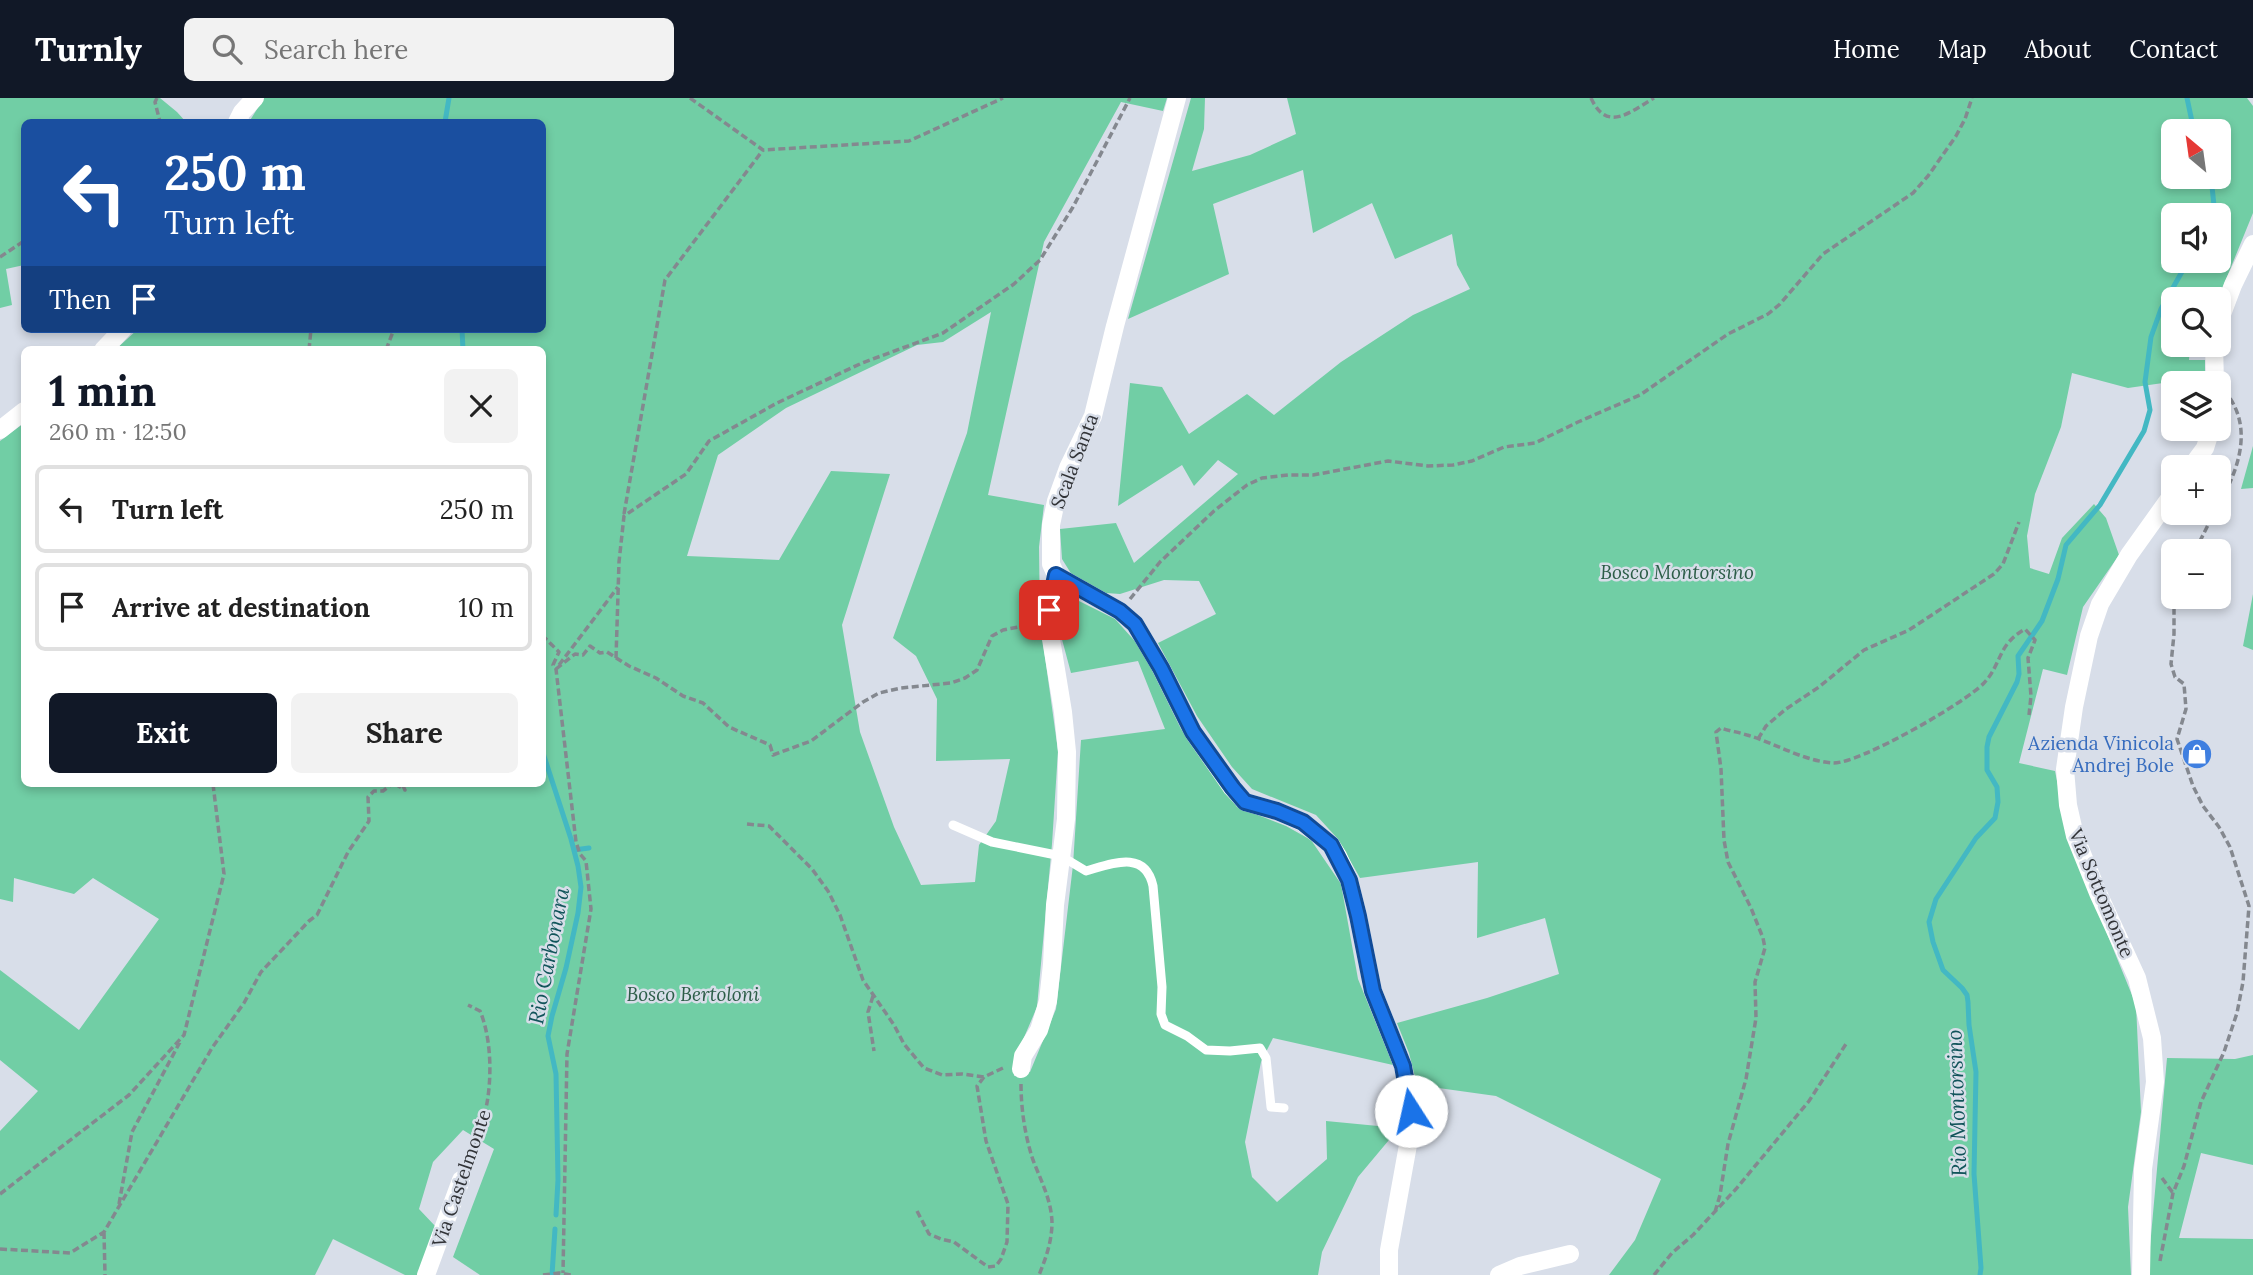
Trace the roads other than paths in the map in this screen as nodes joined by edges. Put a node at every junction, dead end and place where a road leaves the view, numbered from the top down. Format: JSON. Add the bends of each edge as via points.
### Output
{"nodes":[{"id":1,"x":255,"y":98,"type":"edge"},
{"id":2,"x":1177,"y":98,"type":"edge"},
{"id":3,"x":238,"y":119,"type":"edge"},
{"id":4,"x":2253,"y":244,"type":"edge"},
{"id":5,"x":2231,"y":290,"type":"edge"},
{"id":6,"x":120,"y":333,"type":"edge"},
{"id":7,"x":107,"y":346,"type":"edge"},
{"id":8,"x":21,"y":413,"type":"edge"},
{"id":9,"x":0,"y":430,"type":"edge"},
{"id":10,"x":2161,"y":510,"type":"edge"},
{"id":11,"x":1056,"y":575,"type":"junction"},
{"id":12,"x":953,"y":825,"type":"dead end"},
{"id":13,"x":1061,"y":856,"type":"junction"},
{"id":14,"x":1022,"y":1062,"type":"road end"},
{"id":15,"x":1284,"y":1108,"type":"dead end"},
{"id":16,"x":461,"y":1180,"type":"road end"},
{"id":17,"x":1570,"y":1254,"type":"dead end"},
{"id":18,"x":426,"y":1275,"type":"edge"},
{"id":19,"x":1389,"y":1275,"type":"edge"},
{"id":20,"x":1499,"y":1275,"type":"edge"},
{"id":21,"x":2141,"y":1275,"type":"edge"}],
"edges":[{"from":1,"to":3,"type":"street"},
{"from":2,"to":11,"type":"street","name":"Scala Santa","via":[[1093,416],[1056,501],[1050,547]]},
{"from":4,"to":5,"type":"street"},
{"from":6,"to":7,"type":"street"},
{"from":8,"to":9,"type":"street"},
{"from":10,"to":21,"type":"street","name":"Via Sottomonte","via":[[2099,604],[2068,736],[2065,769],[2075,836],[2137,978],[2152,1038],[2155,1082],[2143,1169]]},
{"from":11,"to":13,"type":"street","via":[[1050,633],[1067,752]]},
{"from":11,"to":19,"type":"street","via":[[1135,624],[1193,732],[1233,788],[1245,802],[1303,822],[1331,845],[1349,880],[1373,991],[1403,1066],[1411,1111]]},
{"from":12,"to":13,"type":"lane","via":[[992,842]]},
{"from":13,"to":14,"type":"street","via":[[1048,1002]]},
{"from":13,"to":15,"type":"lane","via":[[1086,871],[1119,861],[1151,874],[1165,1025],[1206,1051],[1261,1048],[1271,1107]]},
{"from":16,"to":18,"type":"street","name":"Via Castelmonte"},
{"from":17,"to":20,"type":"street"}]}
